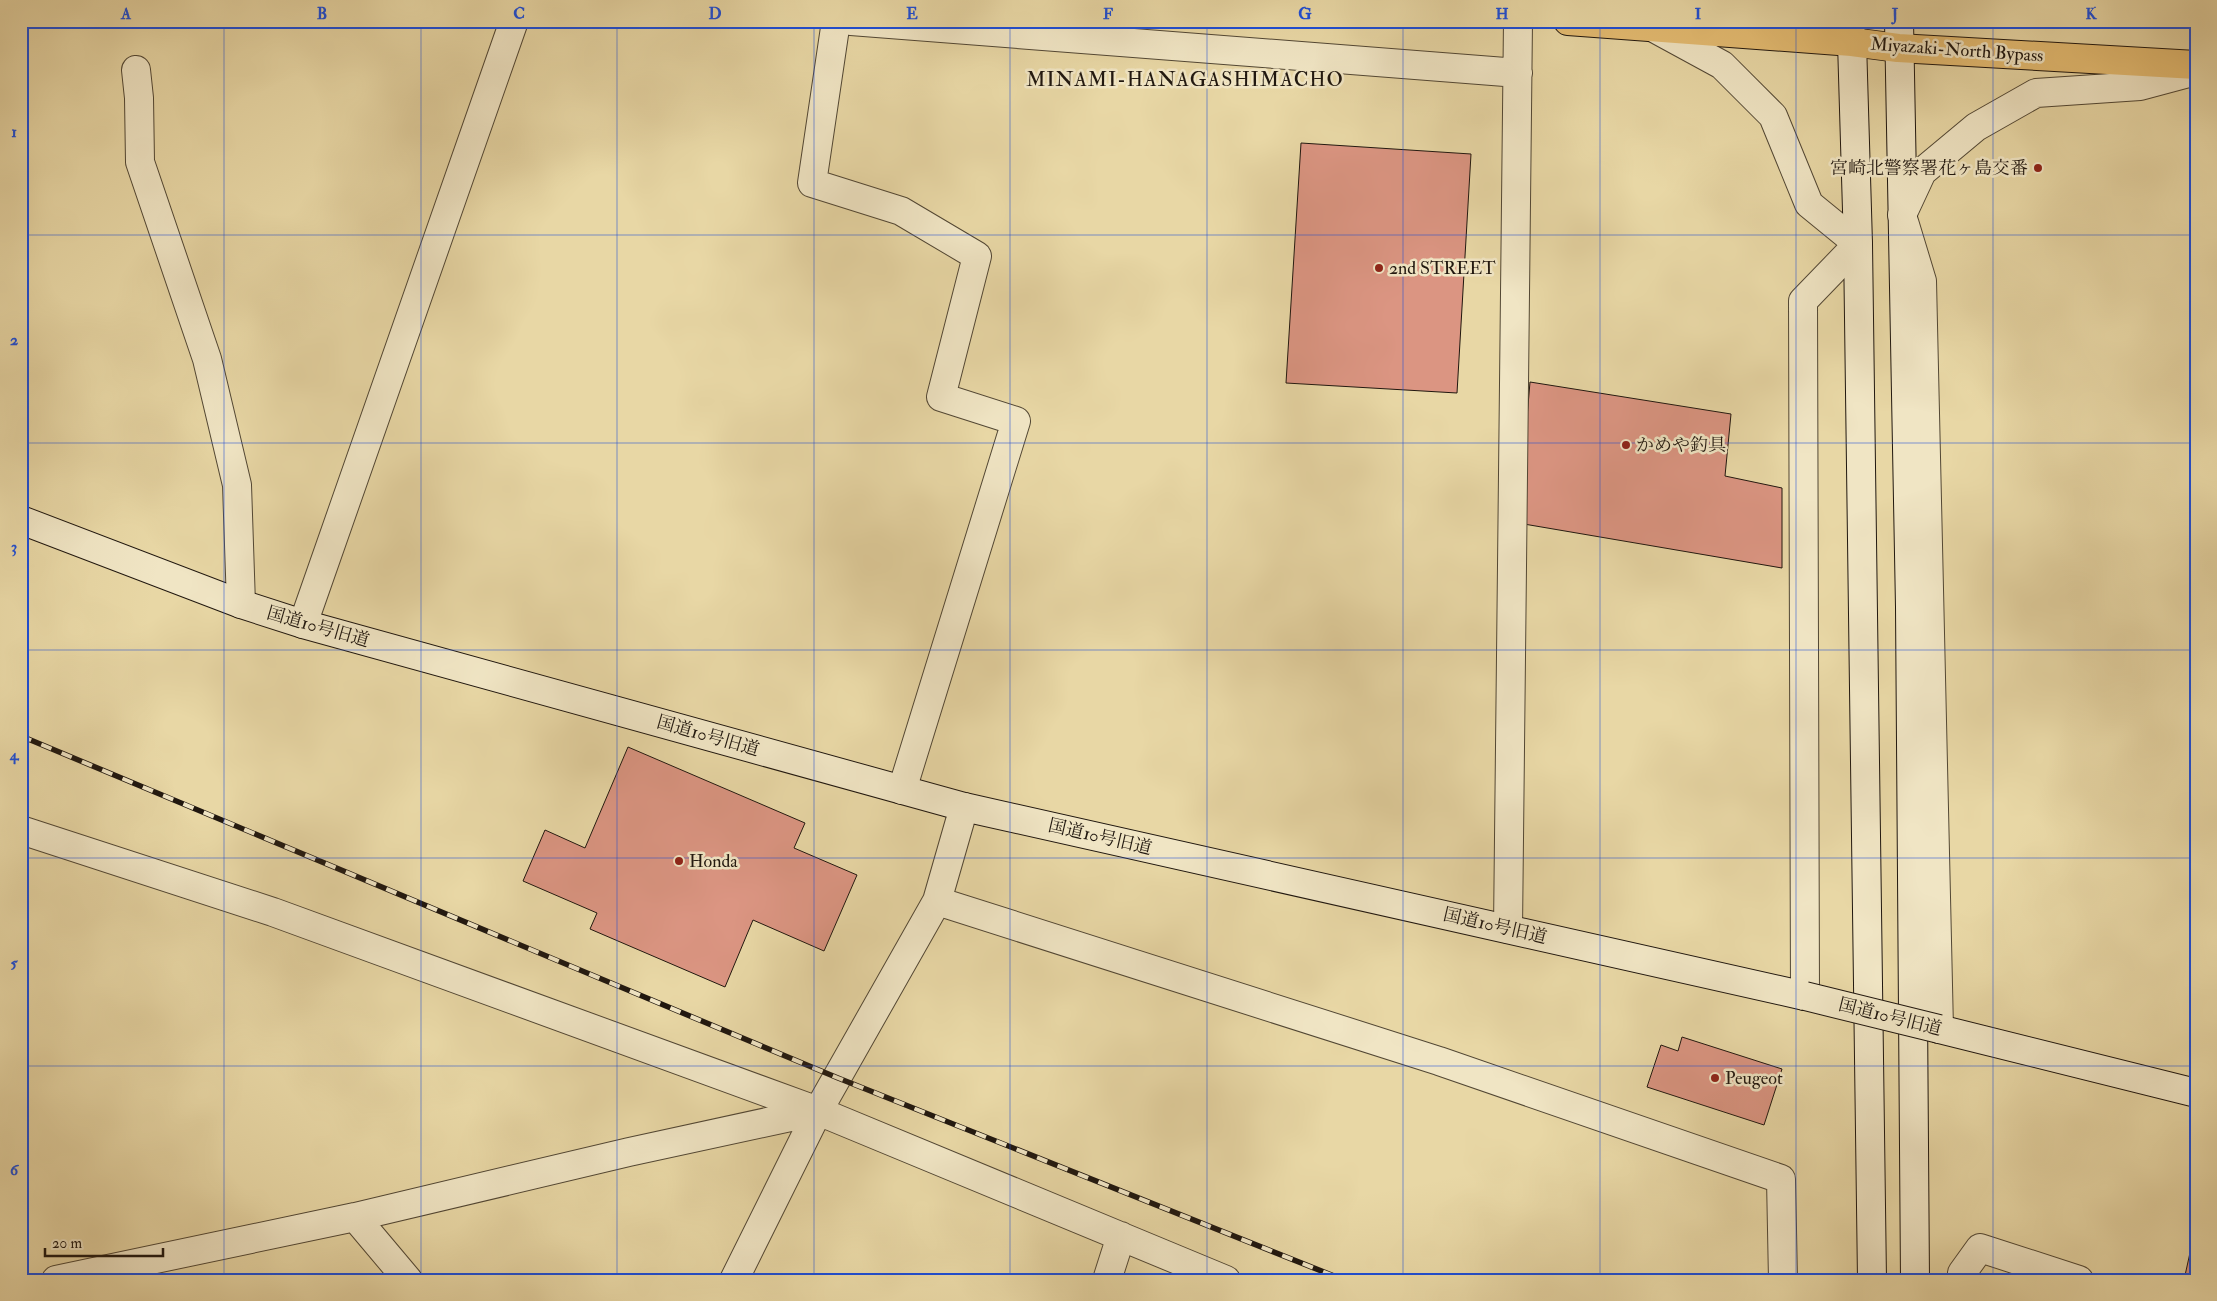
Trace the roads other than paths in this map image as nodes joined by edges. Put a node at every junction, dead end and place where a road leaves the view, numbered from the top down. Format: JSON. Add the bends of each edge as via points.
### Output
{"nodes":[{"id":1,"x":514,"y":21,"type":"edge"},
{"id":2,"x":836,"y":21,"type":"edge"},
{"id":3,"x":851,"y":21,"type":"edge"},
{"id":4,"x":1518,"y":21,"type":"edge"},
{"id":5,"x":1568,"y":21,"type":"edge"},
{"id":6,"x":1899,"y":21,"type":"edge"},
{"id":7,"x":1654,"y":28,"type":"junction"},
{"id":8,"x":1851,"y":31,"type":"edge"},
{"id":9,"x":1898,"y":48,"type":"junction"},
{"id":10,"x":2196,"y":65,"type":"edge"},
{"id":11,"x":136,"y":70,"type":"dead end"},
{"id":12,"x":2196,"y":70,"type":"edge"},
{"id":13,"x":1518,"y":73,"type":"junction"},
{"id":14,"x":1902,"y":215,"type":"junction"},
{"id":15,"x":1858,"y":244,"type":"junction"},
{"id":16,"x":21,"y":520,"type":"edge"},
{"id":17,"x":240,"y":604,"type":"junction"},
{"id":18,"x":303,"y":624,"type":"junction"},
{"id":19,"x":902,"y":790,"type":"junction"},
{"id":20,"x":964,"y":807,"type":"junction"},
{"id":21,"x":21,"y":830,"type":"edge"},
{"id":22,"x":937,"y":901,"type":"junction"},
{"id":23,"x":1508,"y":929,"type":"junction"},
{"id":24,"x":1805,"y":996,"type":"junction"},
{"id":25,"x":1939,"y":1029,"type":"junction"},
{"id":26,"x":2196,"y":1093,"type":"edge"},
{"id":27,"x":818,"y":1111,"type":"junction"},
{"id":28,"x":355,"y":1217,"type":"junction"},
{"id":29,"x":1121,"y":1236,"type":"junction"},
{"id":30,"x":56,"y":1280,"type":"edge"},
{"id":31,"x":408,"y":1280,"type":"edge"},
{"id":32,"x":734,"y":1280,"type":"edge"},
{"id":33,"x":1107,"y":1280,"type":"edge"},
{"id":34,"x":1226,"y":1280,"type":"edge"},
{"id":35,"x":1783,"y":1280,"type":"edge"},
{"id":36,"x":1872,"y":1280,"type":"edge"},
{"id":37,"x":1915,"y":1280,"type":"edge"},
{"id":38,"x":1963,"y":1280,"type":"edge"},
{"id":39,"x":2079,"y":1280,"type":"edge"}],
"edges":[{"from":1,"to":18,"type":"street"},
{"from":2,"to":19,"type":"street","via":[[812,183],[901,211],[977,256],[941,397],[1016,421]]},
{"from":3,"to":13,"type":"street"},
{"from":4,"to":13,"type":"street"},
{"from":5,"to":7,"type":"highway","name":"Miyazaki-North Bypass"},
{"from":6,"to":9,"type":"street"},
{"from":7,"to":8,"type":"highway","name":"Miyazaki-North Bypass"},
{"from":7,"to":15,"type":"street","via":[[1722,65],[1773,116],[1809,204]]},
{"from":8,"to":9,"type":"highway","name":"Miyazaki-North Bypass"},
{"from":8,"to":15,"type":"street"},
{"from":9,"to":10,"type":"highway","name":"Miyazaki-North Bypass"},
{"from":9,"to":14,"type":"street"},
{"from":11,"to":17,"type":"street","via":[[140,162],[207,359],[237,485]]},
{"from":12,"to":14,"type":"street","via":[[2140,86],[2036,93],[1976,127],[1922,172]]},
{"from":13,"to":23,"type":"street"},
{"from":14,"to":25,"type":"street","via":[[1922,281]]},
{"from":14,"to":37,"type":"street","via":[[1910,617]]},
{"from":15,"to":24,"type":"street","via":[[1803,300]]},
{"from":15,"to":36,"type":"street"},
{"from":16,"to":17,"type":"street","name":"国道10号旧道"},
{"from":17,"to":18,"type":"street","name":"国道10号旧道"},
{"from":18,"to":19,"type":"street","name":"国道10号旧道"},
{"from":19,"to":20,"type":"street","name":"国道10号旧道"},
{"from":20,"to":22,"type":"street"},
{"from":20,"to":23,"type":"street","name":"国道10号旧道"},
{"from":21,"to":27,"type":"street","via":[[272,912]]},
{"from":22,"to":27,"type":"street"},
{"from":22,"to":35,"type":"street","via":[[1439,1061],[1781,1179]]},
{"from":23,"to":24,"type":"street","name":"国道10号旧道"},
{"from":24,"to":25,"type":"street","name":"国道10号旧道","bridge":true},
{"from":25,"to":26,"type":"street","name":"国道10号旧道"},
{"from":27,"to":28,"type":"street"},
{"from":27,"to":29,"type":"street"},
{"from":27,"to":32,"type":"street"},
{"from":28,"to":30,"type":"street"},
{"from":28,"to":31,"type":"street"},
{"from":29,"to":33,"type":"street"},
{"from":29,"to":34,"type":"street"},
{"from":38,"to":39,"type":"street","via":[[1962,1273],[1980,1248]]}]}
